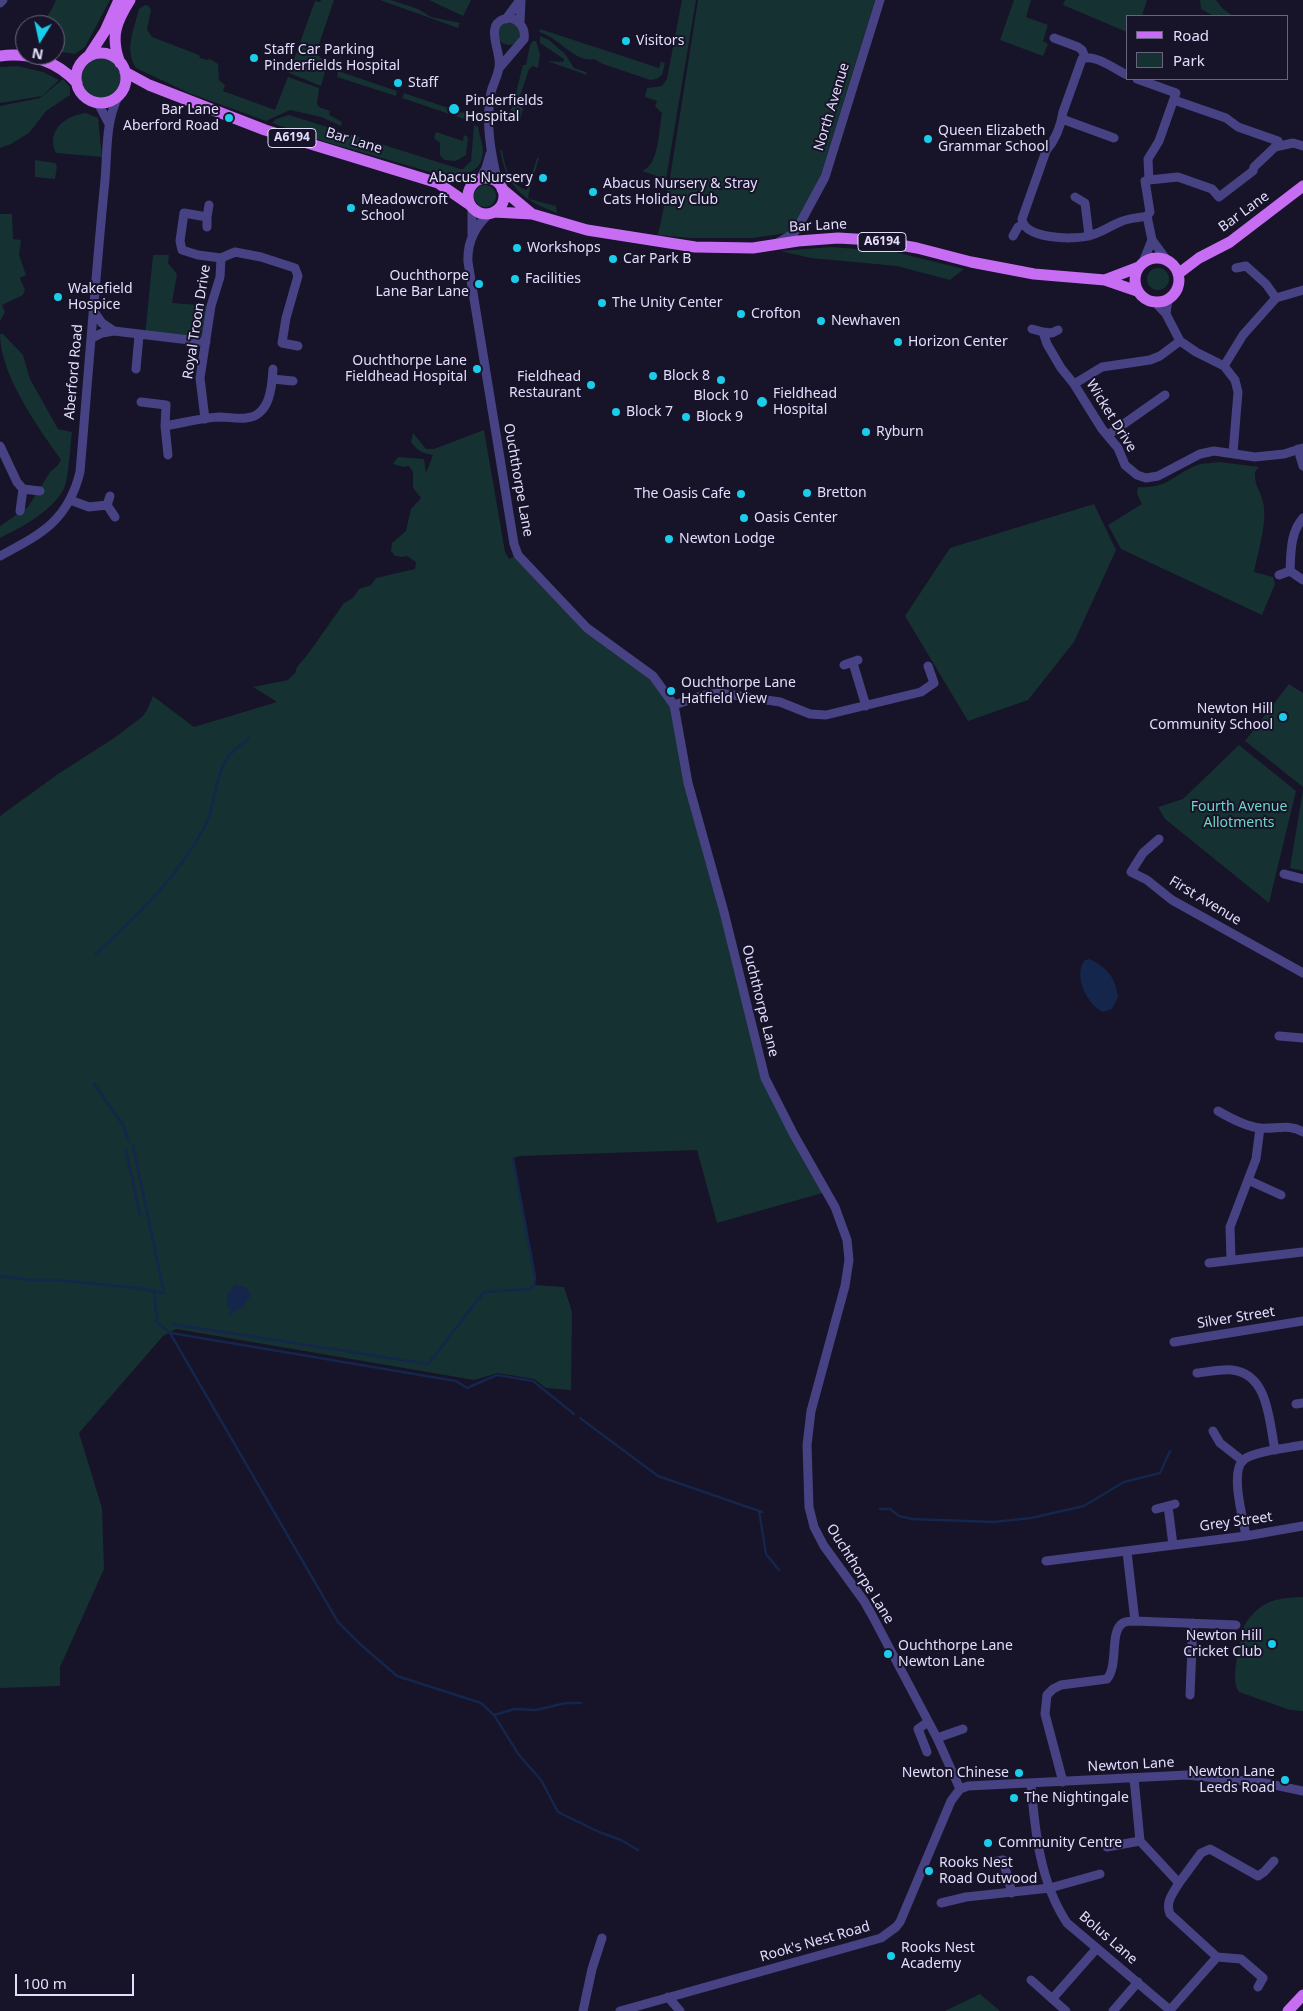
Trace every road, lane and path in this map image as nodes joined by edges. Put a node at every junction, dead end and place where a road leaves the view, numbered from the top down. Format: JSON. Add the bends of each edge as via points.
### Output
{"nodes":[{"id":1,"x":119,"y":0,"type":"edge"},
{"id":2,"x":130,"y":0,"type":"edge"},
{"id":3,"x":521,"y":0,"type":"edge"},
{"id":4,"x":880,"y":0,"type":"edge"},
{"id":5,"x":506,"y":19,"type":"junction"},
{"id":6,"x":520,"y":23,"type":"junction"},
{"id":7,"x":1054,"y":38,"type":"dead end"},
{"id":8,"x":498,"y":45,"type":"junction"},
{"id":9,"x":515,"y":48,"type":"junction"},
{"id":10,"x":0,"y":56,"type":"edge"},
{"id":11,"x":15,"y":56,"type":"edge"},
{"id":12,"x":1085,"y":57,"type":"junction"},
{"id":13,"x":85,"y":60,"type":"junction"},
{"id":14,"x":65,"y":62,"type":"edge"},
{"id":15,"x":55,"y":65,"type":"edge"},
{"id":16,"x":122,"y":67,"type":"junction"},
{"id":17,"x":500,"y":67,"type":"junction"},
{"id":18,"x":1126,"y":74,"type":"edge"},
{"id":19,"x":1140,"y":80,"type":"edge"},
{"id":20,"x":77,"y":83,"type":"junction"},
{"id":21,"x":149,"y":85,"type":"junction"},
{"id":22,"x":119,"y":94,"type":"junction"},
{"id":23,"x":1174,"y":100,"type":"junction"},
{"id":24,"x":98,"y":103,"type":"junction"},
{"id":25,"x":1062,"y":119,"type":"junction"},
{"id":26,"x":109,"y":124,"type":"junction"},
{"id":27,"x":1114,"y":138,"type":"dead end"},
{"id":28,"x":1303,"y":146,"type":"edge"},
{"id":29,"x":1275,"y":147,"type":"junction"},
{"id":30,"x":491,"y":151,"type":"junction"},
{"id":31,"x":1149,"y":180,"type":"junction"},
{"id":32,"x":476,"y":181,"type":"junction"},
{"id":33,"x":438,"y":183,"type":"junction"},
{"id":34,"x":500,"y":186,"type":"junction"},
{"id":35,"x":1303,"y":186,"type":"edge"},
{"id":36,"x":1075,"y":197,"type":"dead end"},
{"id":37,"x":209,"y":205,"type":"dead end"},
{"id":38,"x":471,"y":206,"type":"junction"},
{"id":39,"x":492,"y":213,"type":"junction"},
{"id":40,"x":532,"y":214,"type":"junction"},
{"id":41,"x":1147,"y":216,"type":"junction"},
{"id":42,"x":207,"y":217,"type":"junction"},
{"id":43,"x":803,"y":220,"type":"junction"},
{"id":44,"x":1023,"y":224,"type":"junction"},
{"id":45,"x":206,"y":227,"type":"dead end"},
{"id":46,"x":472,"y":235,"type":"junction"},
{"id":47,"x":1014,"y":236,"type":"dead end"},
{"id":48,"x":1089,"y":236,"type":"junction"},
{"id":49,"x":810,"y":240,"type":"junction"},
{"id":50,"x":1152,"y":240,"type":"junction"},
{"id":51,"x":776,"y":244,"type":"junction"},
{"id":52,"x":221,"y":258,"type":"junction"},
{"id":53,"x":1199,"y":258,"type":"junction"},
{"id":54,"x":1168,"y":261,"type":"junction"},
{"id":55,"x":1141,"y":264,"type":"junction"},
{"id":56,"x":1236,"y":268,"type":"dead end"},
{"id":57,"x":1178,"y":274,"type":"junction"},
{"id":58,"x":1105,"y":280,"type":"junction"},
{"id":59,"x":1303,"y":290,"type":"edge"},
{"id":60,"x":1138,"y":291,"type":"junction"},
{"id":61,"x":1276,"y":298,"type":"junction"},
{"id":62,"x":1168,"y":299,"type":"junction"},
{"id":63,"x":1155,"y":302,"type":"junction"},
{"id":64,"x":94,"y":312,"type":"junction"},
{"id":65,"x":1166,"y":314,"type":"junction"},
{"id":66,"x":1032,"y":329,"type":"dead end"},
{"id":67,"x":1058,"y":330,"type":"dead end"},
{"id":68,"x":114,"y":331,"type":"junction"},
{"id":69,"x":1043,"y":332,"type":"junction"},
{"id":70,"x":139,"y":335,"type":"junction"},
{"id":71,"x":92,"y":338,"type":"junction"},
{"id":72,"x":1180,"y":341,"type":"junction"},
{"id":73,"x":206,"y":342,"type":"junction"},
{"id":74,"x":298,"y":346,"type":"dead end"},
{"id":75,"x":1224,"y":366,"type":"junction"},
{"id":76,"x":273,"y":368,"type":"dead end"},
{"id":77,"x":136,"y":369,"type":"dead end"},
{"id":78,"x":272,"y":379,"type":"junction"},
{"id":79,"x":293,"y":381,"type":"dead end"},
{"id":80,"x":1074,"y":384,"type":"junction"},
{"id":81,"x":1164,"y":395,"type":"dead end"},
{"id":82,"x":141,"y":402,"type":"dead end"},
{"id":83,"x":205,"y":420,"type":"junction"},
{"id":84,"x":165,"y":426,"type":"junction"},
{"id":85,"x":1108,"y":435,"type":"junction"},
{"id":86,"x":0,"y":446,"type":"edge"},
{"id":87,"x":1300,"y":449,"type":"edge"},
{"id":88,"x":1233,"y":452,"type":"junction"},
{"id":89,"x":168,"y":455,"type":"dead end"},
{"id":90,"x":1303,"y":466,"type":"edge"},
{"id":91,"x":23,"y":489,"type":"junction"},
{"id":92,"x":40,"y":491,"type":"dead end"},
{"id":93,"x":110,"y":496,"type":"dead end"},
{"id":94,"x":70,"y":500,"type":"junction"},
{"id":95,"x":107,"y":505,"type":"junction"},
{"id":96,"x":20,"y":511,"type":"dead end"},
{"id":97,"x":115,"y":517,"type":"dead end"},
{"id":98,"x":1303,"y":518,"type":"edge"},
{"id":99,"x":0,"y":556,"type":"edge"},
{"id":100,"x":1290,"y":571,"type":"junction"},
{"id":101,"x":1278,"y":574,"type":"dead end"},
{"id":102,"x":1303,"y":580,"type":"edge"},
{"id":103,"x":852,"y":662,"type":"dead end"},
{"id":104,"x":928,"y":666,"type":"dead end"},
{"id":105,"x":674,"y":704,"type":"junction"},
{"id":106,"x":866,"y":706,"type":"junction"},
{"id":107,"x":1159,"y":839,"type":"dead end"},
{"id":108,"x":1284,"y":874,"type":"dead end"},
{"id":109,"x":1303,"y":879,"type":"edge"},
{"id":110,"x":1303,"y":974,"type":"edge"},
{"id":111,"x":1279,"y":1036,"type":"dead end"},
{"id":112,"x":1303,"y":1038,"type":"edge"},
{"id":113,"x":1218,"y":1111,"type":"dead end"},
{"id":114,"x":1260,"y":1128,"type":"junction"},
{"id":115,"x":1303,"y":1132,"type":"edge"},
{"id":116,"x":1248,"y":1180,"type":"junction"},
{"id":117,"x":1282,"y":1194,"type":"dead end"},
{"id":118,"x":1303,"y":1252,"type":"edge"},
{"id":119,"x":1232,"y":1260,"type":"junction"},
{"id":120,"x":1209,"y":1263,"type":"dead end"},
{"id":121,"x":1303,"y":1321,"type":"edge"},
{"id":122,"x":1174,"y":1342,"type":"dead end"},
{"id":123,"x":1197,"y":1373,"type":"dead end"},
{"id":124,"x":1213,"y":1431,"type":"dead end"},
{"id":125,"x":1303,"y":1446,"type":"edge"},
{"id":126,"x":1275,"y":1450,"type":"junction"},
{"id":127,"x":1243,"y":1461,"type":"junction"},
{"id":128,"x":1156,"y":1508,"type":"dead end"},
{"id":129,"x":1303,"y":1526,"type":"edge"},
{"id":130,"x":1246,"y":1536,"type":"junction"},
{"id":131,"x":1173,"y":1545,"type":"junction"},
{"id":132,"x":1127,"y":1552,"type":"junction"},
{"id":133,"x":1046,"y":1561,"type":"dead end"},
{"id":134,"x":1135,"y":1620,"type":"junction"},
{"id":135,"x":1193,"y":1623,"type":"junction"},
{"id":136,"x":1236,"y":1625,"type":"dead end"},
{"id":137,"x":1190,"y":1695,"type":"dead end"},
{"id":138,"x":928,"y":1722,"type":"junction"},
{"id":139,"x":963,"y":1730,"type":"dead end"},
{"id":140,"x":937,"y":1738,"type":"junction"},
{"id":141,"x":927,"y":1752,"type":"dead end"},
{"id":142,"x":1134,"y":1778,"type":"junction"},
{"id":143,"x":1063,"y":1782,"type":"junction"},
{"id":144,"x":1030,"y":1784,"type":"junction"},
{"id":145,"x":960,"y":1789,"type":"junction"},
{"id":146,"x":1303,"y":1791,"type":"edge"},
{"id":147,"x":1140,"y":1841,"type":"junction"},
{"id":148,"x":1106,"y":1847,"type":"dead end"},
{"id":149,"x":1274,"y":1861,"type":"dead end"},
{"id":150,"x":994,"y":1862,"type":"dead end"},
{"id":151,"x":1100,"y":1874,"type":"dead end"},
{"id":152,"x":1179,"y":1883,"type":"junction"},
{"id":153,"x":1050,"y":1888,"type":"junction"},
{"id":154,"x":1012,"y":1893,"type":"junction"},
{"id":155,"x":941,"y":1903,"type":"dead end"},
{"id":156,"x":602,"y":1938,"type":"dead end"},
{"id":157,"x":1097,"y":1948,"type":"junction"},
{"id":158,"x":1217,"y":1957,"type":"junction"},
{"id":159,"x":1032,"y":1980,"type":"dead end"},
{"id":160,"x":1138,"y":1982,"type":"junction"},
{"id":161,"x":1258,"y":1987,"type":"dead end"},
{"id":162,"x":1303,"y":1995,"type":"edge"},
{"id":163,"x":668,"y":1997,"type":"junction"},
{"id":164,"x":1052,"y":1999,"type":"junction"},
{"id":165,"x":1170,"y":2010,"type":"edge"},
{"id":166,"x":583,"y":2011,"type":"edge"},
{"id":167,"x":620,"y":2011,"type":"edge"},
{"id":168,"x":680,"y":2011,"type":"edge"},
{"id":169,"x":1066,"y":2011,"type":"edge"},
{"id":170,"x":1113,"y":2011,"type":"edge"},
{"id":171,"x":1288,"y":2011,"type":"edge"}],
"edges":[{"from":1,"to":13,"type":"main road","via":[[105,31]]},
{"from":2,"to":16,"type":"main road","via":[[116,28],[115,48]]},
{"from":3,"to":5,"type":"street"},
{"from":3,"to":6,"type":"street"},
{"from":4,"to":43,"type":"street","name":"North Avenue","via":[[825,177]]},
{"from":5,"to":6,"type":"street"},
{"from":5,"to":8,"type":"street","via":[[494,30]]},
{"from":6,"to":9,"type":"street","via":[[524,39]]},
{"from":7,"to":12,"type":"street","via":[[1078,47]]},
{"from":8,"to":9,"type":"street","via":[[506,49]]},
{"from":8,"to":17,"type":"street"},
{"from":9,"to":17,"type":"street"},
{"from":10,"to":11,"type":"main road","number":"A6194"},
{"from":12,"to":18,"type":"street","via":[[1116,67]]},
{"from":12,"to":25,"type":"street"},
{"from":13,"to":14,"type":"main road","number":"A6194"},
{"from":13,"to":16,"type":"main road","number":"A6194","via":[[108,55]]},
{"from":13,"to":20,"type":"main road","via":[[78,69]]},
{"from":15,"to":20,"type":"main road","number":"A6194"},
{"from":16,"to":21,"type":"main road","name":"Bar Lane","number":"A6194"},
{"from":16,"to":22,"type":"main road","via":[[126,79]]},
{"from":17,"to":30,"type":"street","via":[[491,92]]},
{"from":19,"to":23,"type":"street","via":[[1176,94]]},
{"from":20,"to":24,"type":"main road","number":"A6194","via":[[86,98]]},
{"from":21,"to":22,"type":"main road","via":[[130,87]]},
{"from":21,"to":33,"type":"main road","name":"Bar Lane","number":"A6194","via":[[265,130]]},
{"from":22,"to":24,"type":"main road","via":[[109,102]]},
{"from":22,"to":26,"type":"street","name":"Aberford Road"},
{"from":23,"to":29,"type":"street","via":[[1278,141]]},
{"from":23,"to":31,"type":"street","via":[[1159,141],[1148,159]]},
{"from":24,"to":26,"type":"street","name":"Aberford Road"},
{"from":25,"to":27,"type":"street"},
{"from":25,"to":44,"type":"street","via":[[1046,152]]},
{"from":26,"to":64,"type":"street","name":"Aberford Road"},
{"from":28,"to":29,"type":"street","via":[[1296,143]]},
{"from":29,"to":31,"type":"street","via":[[1253,171],[1219,198],[1212,189],[1178,177]]},
{"from":30,"to":32,"type":"street","via":[[486,168]]},
{"from":30,"to":34,"type":"street"},
{"from":31,"to":41,"type":"street","via":[[1145,181],[1150,212]]},
{"from":32,"to":33,"type":"main road","name":"Bar Lane","number":"A6194"},
{"from":32,"to":34,"type":"main road","number":"A6194","via":[[489,178]]},
{"from":32,"to":38,"type":"main road","via":[[468,193]]},
{"from":33,"to":38,"type":"main road","name":"Bar Lane","number":"A6194"},
{"from":34,"to":39,"type":"main road","via":[[502,202]]},
{"from":34,"to":40,"type":"main road","name":"Bar Lane","number":"A6194"},
{"from":35,"to":53,"type":"main road","name":"Bar Lane","number":"A6194","via":[[1230,242]]},
{"from":36,"to":48,"type":"street","via":[[1085,203]]},
{"from":37,"to":42,"type":"street"},
{"from":38,"to":39,"type":"main road","number":"A6194","via":[[482,214]]},
{"from":38,"to":46,"type":"street","name":"Ouchthorpe Lane"},
{"from":39,"to":40,"type":"main road","name":"Bar Lane","number":"A6194"},
{"from":39,"to":46,"type":"street","name":"Ouchthorpe Lane","via":[[484,218]]},
{"from":40,"to":51,"type":"main road","name":"Bar Lane","number":"A6194","via":[[587,230],[656,243],[753,248]]},
{"from":41,"to":48,"type":"street","via":[[1123,220]]},
{"from":41,"to":50,"type":"street"},
{"from":42,"to":45,"type":"street"},
{"from":42,"to":52,"type":"street","via":[[184,214],[182,250]]},
{"from":43,"to":49,"type":"street","via":[[804,232]]},
{"from":43,"to":51,"type":"street","name":"North Avenue","via":[[793,234]]},
{"from":44,"to":47,"type":"street"},
{"from":44,"to":48,"type":"street","via":[[1026,229],[1042,235]]},
{"from":46,"to":105,"type":"street","name":"Ouchthorpe Lane","via":[[468,262],[518,555],[587,628],[653,676]]},
{"from":49,"to":51,"type":"main road","name":"Bar Lane","number":"A6194"},
{"from":49,"to":58,"type":"main road","name":"Bar Lane","number":"A6194","via":[[872,240],[1034,274]]},
{"from":50,"to":54,"type":"street"},
{"from":50,"to":55,"type":"street"},
{"from":52,"to":73,"type":"street","name":"Royal Troon Drive"},
{"from":52,"to":74,"type":"street","via":[[235,252],[295,268],[298,276],[282,343]]},
{"from":53,"to":54,"type":"main road","name":"Bar Lane","number":"A6194"},
{"from":53,"to":57,"type":"main road","name":"Bar Lane","number":"A6194"},
{"from":54,"to":55,"type":"main road","number":"A6194","via":[[1155,258]]},
{"from":54,"to":57,"type":"main road"},
{"from":55,"to":58,"type":"main road","name":"Bar Lane","number":"A6194"},
{"from":55,"to":60,"type":"main road","via":[[1135,278]]},
{"from":56,"to":61,"type":"street","via":[[1246,266]]},
{"from":57,"to":62,"type":"main road","via":[[1177,288]]},
{"from":58,"to":60,"type":"main road","name":"Bar Lane","number":"A6194"},
{"from":59,"to":61,"type":"street"},
{"from":60,"to":63,"type":"main road","number":"A6194","via":[[1144,298]]},
{"from":61,"to":75,"type":"street","via":[[1243,335]]},
{"from":62,"to":63,"type":"main road"},
{"from":62,"to":65,"type":"street"},
{"from":63,"to":65,"type":"street"},
{"from":64,"to":68,"type":"street"},
{"from":64,"to":71,"type":"street","name":"Aberford Road"},
{"from":65,"to":72,"type":"street"},
{"from":66,"to":69,"type":"street"},
{"from":67,"to":69,"type":"street"},
{"from":68,"to":70,"type":"street"},
{"from":68,"to":71,"type":"street"},
{"from":69,"to":80,"type":"street","name":"Wicket Drive","via":[[1061,368]]},
{"from":70,"to":73,"type":"street"},
{"from":70,"to":77,"type":"street","via":[[132,357]]},
{"from":71,"to":94,"type":"street","name":"Aberford Road","via":[[80,472]]},
{"from":72,"to":75,"type":"street"},
{"from":72,"to":80,"type":"street","via":[[1160,356],[1102,367]]},
{"from":73,"to":83,"type":"street","name":"Royal Troon Drive","via":[[200,378]]},
{"from":75,"to":88,"type":"street","via":[[1238,392]]},
{"from":76,"to":78,"type":"street"},
{"from":78,"to":79,"type":"street"},
{"from":78,"to":83,"type":"street","via":[[272,390],[260,412],[247,418]]},
{"from":80,"to":85,"type":"street","name":"Wicket Drive"},
{"from":81,"to":85,"type":"street","via":[[1140,406]]},
{"from":82,"to":84,"type":"street","via":[[166,405]]},
{"from":83,"to":84,"type":"street"},
{"from":84,"to":89,"type":"street"},
{"from":85,"to":88,"type":"street","name":"Wicket Drive","via":[[1125,465],[1146,478],[1158,476],[1200,454],[1214,450]]},
{"from":86,"to":91,"type":"street"},
{"from":87,"to":88,"type":"street","via":[[1255,457]]},
{"from":87,"to":90,"type":"street"},
{"from":91,"to":92,"type":"street"},
{"from":91,"to":96,"type":"street"},
{"from":93,"to":95,"type":"street"},
{"from":94,"to":95,"type":"street","via":[[90,507]]},
{"from":94,"to":99,"type":"street","name":"Aberford Road","via":[[49,526]]},
{"from":95,"to":97,"type":"street"},
{"from":98,"to":100,"type":"street","via":[[1292,539]]},
{"from":100,"to":101,"type":"street"},
{"from":100,"to":102,"type":"street"},
{"from":103,"to":106,"type":"street"},
{"from":104,"to":106,"type":"street","via":[[934,684],[921,692]]},
{"from":105,"to":106,"type":"street","via":[[719,693],[780,702],[818,715]]},
{"from":105,"to":138,"type":"street","name":"Ouchthorpe Lane","via":[[688,783],[765,1078],[835,1207],[847,1240],[849,1260],[845,1286],[811,1411],[807,1445],[809,1507],[824,1546],[864,1601]]},
{"from":107,"to":110,"type":"street","name":"First Avenue","via":[[1143,853],[1131,872],[1172,900]]},
{"from":108,"to":109,"type":"street"},
{"from":111,"to":112,"type":"street"},
{"from":113,"to":114,"type":"street"},
{"from":114,"to":115,"type":"street","via":[[1296,1127]]},
{"from":114,"to":116,"type":"street","via":[[1256,1159]]},
{"from":116,"to":117,"type":"street"},
{"from":116,"to":119,"type":"street","via":[[1230,1227]]},
{"from":118,"to":119,"type":"street"},
{"from":119,"to":120,"type":"street"},
{"from":121,"to":122,"type":"street","name":"Silver Street"},
{"from":123,"to":126,"type":"street","via":[[1232,1370],[1257,1382],[1263,1393]]},
{"from":124,"to":127,"type":"street","via":[[1220,1443]]},
{"from":125,"to":126,"type":"street"},
{"from":126,"to":127,"type":"street"},
{"from":127,"to":130,"type":"street","via":[[1237,1484]]},
{"from":128,"to":131,"type":"street","via":[[1172,1505]]},
{"from":129,"to":130,"type":"street","name":"Grey Street"},
{"from":130,"to":131,"type":"street","name":"Grey Street"},
{"from":131,"to":132,"type":"street","name":"Grey Street"},
{"from":132,"to":133,"type":"street","name":"Grey Street"},
{"from":132,"to":134,"type":"street"},
{"from":134,"to":135,"type":"street"},
{"from":134,"to":143,"type":"street","via":[[1123,1622],[1118,1628],[1113,1668],[1107,1679],[1061,1685],[1047,1695],[1045,1714]]},
{"from":135,"to":136,"type":"street"},
{"from":135,"to":137,"type":"street"},
{"from":138,"to":140,"type":"street","name":"Ouchthorpe Lane"},
{"from":138,"to":141,"type":"street","via":[[918,1729]]},
{"from":139,"to":140,"type":"street"},
{"from":140,"to":145,"type":"street","name":"Ouchthorpe Lane"},
{"from":142,"to":143,"type":"street","name":"Newton Lane"},
{"from":142,"to":146,"type":"street","name":"Newton Lane","via":[[1187,1775],[1265,1783]]},
{"from":142,"to":147,"type":"street"},
{"from":143,"to":144,"type":"street","name":"Newton Lane"},
{"from":144,"to":145,"type":"street","name":"Newton Lane"},
{"from":144,"to":153,"type":"street","name":"Bolus Lane","via":[[1035,1836]]},
{"from":145,"to":163,"type":"street","name":"Rook's Nest Road","via":[[951,1802],[896,1928],[872,1942]]},
{"from":147,"to":148,"type":"street"},
{"from":147,"to":152,"type":"street"},
{"from":149,"to":152,"type":"street","via":[[1258,1876],[1210,1848],[1201,1853]]},
{"from":150,"to":154,"type":"street","via":[[1003,1860]]},
{"from":151,"to":153,"type":"street"},
{"from":152,"to":158,"type":"street","via":[[1169,1901],[1167,1908],[1170,1914]]},
{"from":153,"to":154,"type":"street"},
{"from":153,"to":157,"type":"street","name":"Bolus Lane","via":[[1055,1904],[1068,1923]]},
{"from":154,"to":155,"type":"street","via":[[966,1896]]},
{"from":156,"to":166,"type":"street"},
{"from":157,"to":160,"type":"street","name":"Bolus Lane"},
{"from":157,"to":164,"type":"street"},
{"from":158,"to":161,"type":"street","via":[[1241,1959],[1263,1978]]},
{"from":158,"to":165,"type":"street"},
{"from":159,"to":164,"type":"street"},
{"from":160,"to":165,"type":"street","name":"Bolus Lane"},
{"from":160,"to":170,"type":"street"},
{"from":162,"to":171,"type":"main road"},
{"from":163,"to":167,"type":"street","name":"Rook's Nest Road"},
{"from":163,"to":168,"type":"street"},
{"from":164,"to":169,"type":"street"}]}
